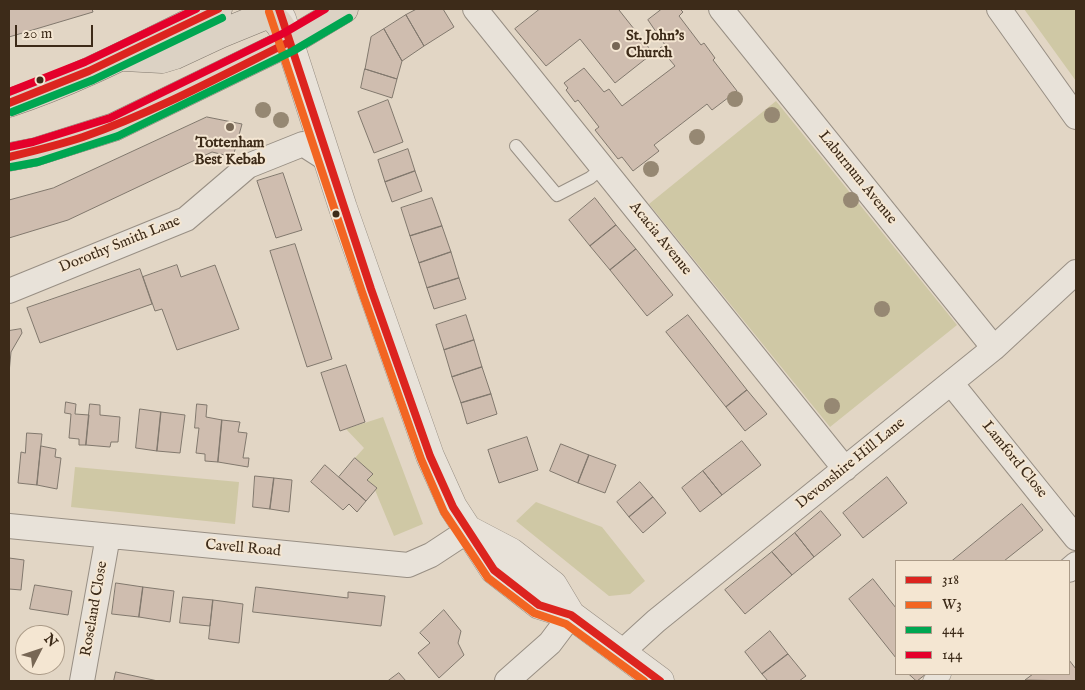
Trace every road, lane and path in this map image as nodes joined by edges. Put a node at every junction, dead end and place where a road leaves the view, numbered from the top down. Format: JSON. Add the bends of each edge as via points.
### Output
{"nodes":[{"id":1,"x":218,"y":9,"type":"edge"},
{"id":2,"x":279,"y":9,"type":"edge"},
{"id":3,"x":344,"y":9,"type":"edge"},
{"id":4,"x":476,"y":9,"type":"edge"},
{"id":5,"x":721,"y":9,"type":"edge"},
{"id":6,"x":999,"y":9,"type":"edge"},
{"id":7,"x":289,"y":42,"type":"junction"},
{"id":8,"x":123,"y":57,"type":"junction"},
{"id":9,"x":9,"y":103,"type":"edge"},
{"id":10,"x":1076,"y":117,"type":"edge"},
{"id":11,"x":516,"y":146,"type":"dead end"},
{"id":12,"x":9,"y":157,"type":"edge"},
{"id":13,"x":328,"y":160,"type":"junction"},
{"id":14,"x":603,"y":167,"type":"junction"},
{"id":15,"x":1076,"y":272,"type":"edge"},
{"id":16,"x":9,"y":291,"type":"edge"},
{"id":17,"x":994,"y":348,"type":"junction"},
{"id":18,"x":951,"y":383,"type":"junction"},
{"id":19,"x":845,"y":469,"type":"junction"},
{"id":20,"x":9,"y":526,"type":"edge"},
{"id":21,"x":469,"y":530,"type":"junction"},
{"id":22,"x":108,"y":536,"type":"junction"},
{"id":23,"x":1076,"y":538,"type":"edge"},
{"id":24,"x":571,"y":615,"type":"junction"},
{"id":25,"x":622,"y":652,"type":"junction"},
{"id":26,"x":82,"y":681,"type":"edge"},
{"id":27,"x":507,"y":681,"type":"edge"},
{"id":28,"x":660,"y":681,"type":"edge"}],
"edges":[{"from":1,"to":8,"type":"highway"},
{"from":2,"to":7,"type":"street"},
{"from":3,"to":7,"type":"highway"},
{"from":4,"to":14,"type":"street","name":"Acacia Avenue"},
{"from":5,"to":17,"type":"street","name":"Laburnum Avenue"},
{"from":6,"to":10,"type":"street"},
{"from":7,"to":8,"type":"highway","via":[[275,18],[264,16],[162,59]]},
{"from":7,"to":12,"type":"highway","via":[[114,127]]},
{"from":7,"to":13,"type":"street"},
{"from":8,"to":9,"type":"highway"},
{"from":11,"to":14,"type":"lane","via":[[557,195],[590,178]]},
{"from":13,"to":16,"type":"street","name":"Dorothy Smith Lane","via":[[302,144],[248,166],[186,219]]},
{"from":13,"to":21,"type":"street","via":[[430,456],[453,507]]},
{"from":14,"to":19,"type":"street","name":"Acacia Avenue"},
{"from":15,"to":17,"type":"street","name":"Devonshire Hill Lane"},
{"from":17,"to":18,"type":"street","name":"Devonshire Hill Lane"},
{"from":18,"to":19,"type":"street","name":"Devonshire Hill Lane"},
{"from":18,"to":23,"type":"street","name":"Lamford Close"},
{"from":19,"to":25,"type":"street","name":"Devonshire Hill Lane","via":[[656,620]]},
{"from":20,"to":22,"type":"street","name":"Cavell Road"},
{"from":21,"to":22,"type":"street","name":"Cavell Road","via":[[431,556],[408,565]]},
{"from":21,"to":24,"type":"street","via":[[511,552],[553,585]]},
{"from":22,"to":26,"type":"street","name":"Roseland Close"},
{"from":24,"to":25,"type":"street"},
{"from":24,"to":27,"type":"street","via":[[550,643]]},
{"from":25,"to":28,"type":"street"}]}
